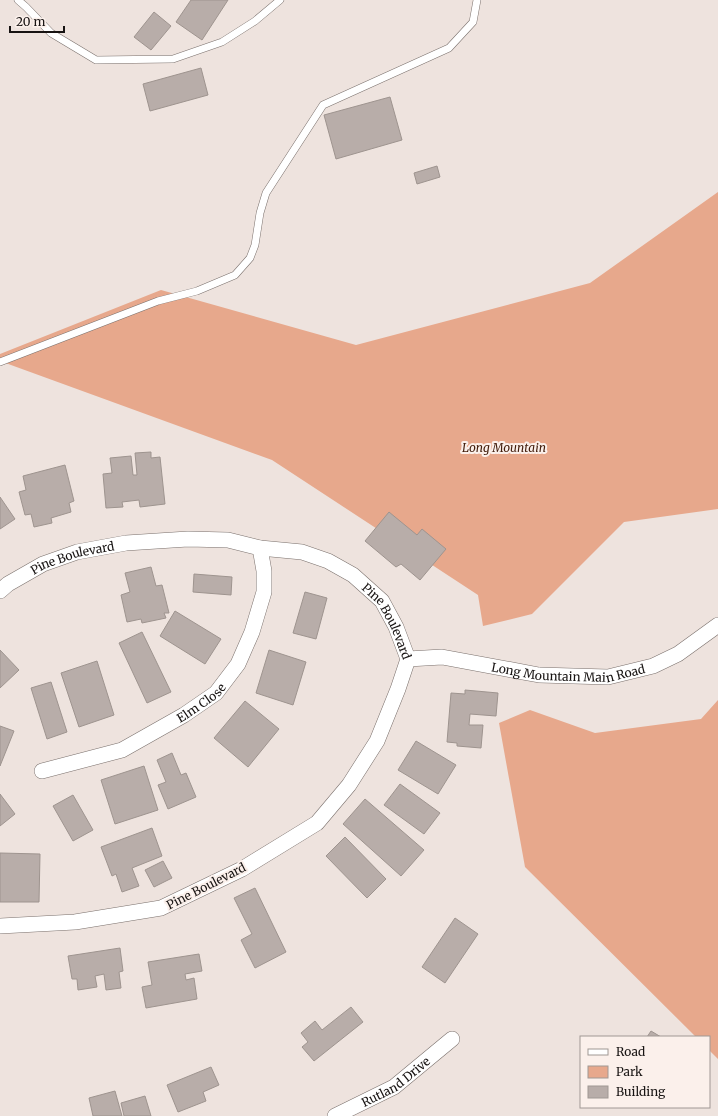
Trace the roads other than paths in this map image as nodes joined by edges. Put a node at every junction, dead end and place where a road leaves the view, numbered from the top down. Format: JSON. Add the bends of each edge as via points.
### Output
{"nodes":[{"id":1,"x":18,"y":0,"type":"edge"},
{"id":2,"x":280,"y":0,"type":"edge"},
{"id":3,"x":477,"y":0,"type":"edge"},
{"id":4,"x":0,"y":362,"type":"edge"},
{"id":5,"x":260,"y":548,"type":"junction"},
{"id":6,"x":0,"y":591,"type":"edge"},
{"id":7,"x":718,"y":625,"type":"edge"},
{"id":8,"x":408,"y":659,"type":"junction"},
{"id":9,"x":42,"y":771,"type":"dead end"},
{"id":10,"x":0,"y":926,"type":"edge"},
{"id":11,"x":452,"y":1039,"type":"dead end"},
{"id":12,"x":335,"y":1116,"type":"edge"}],
"edges":[{"from":1,"to":2,"type":"lane","via":[[51,34],[96,60],[173,59],[222,42],[255,21]]},
{"from":3,"to":4,"type":"lane","via":[[473,22],[449,48],[323,105],[266,193],[255,245],[250,258],[235,275],[198,291],[158,301]]},
{"from":5,"to":6,"type":"street","name":"Pine Boulevard","via":[[228,540],[188,539],[126,543],[77,552],[43,564]]},
{"from":5,"to":8,"type":"street","name":"Pine Boulevard","via":[[302,552],[328,560],[353,575],[382,601],[396,627]]},
{"from":5,"to":9,"type":"street","name":"Elm Close","via":[[264,592],[252,632],[238,664],[216,693],[184,715],[122,750]]},
{"from":7,"to":8,"type":"street","name":"Long Mountain Main Road","via":[[678,654],[653,666],[608,677],[539,675],[442,657]]},
{"from":8,"to":10,"type":"street","name":"Pine Boulevard","via":[[377,741],[349,785],[317,822],[242,868],[161,908],[75,922]]},
{"from":11,"to":12,"type":"street","name":"Rutland Drive","via":[[394,1087]]}]}
